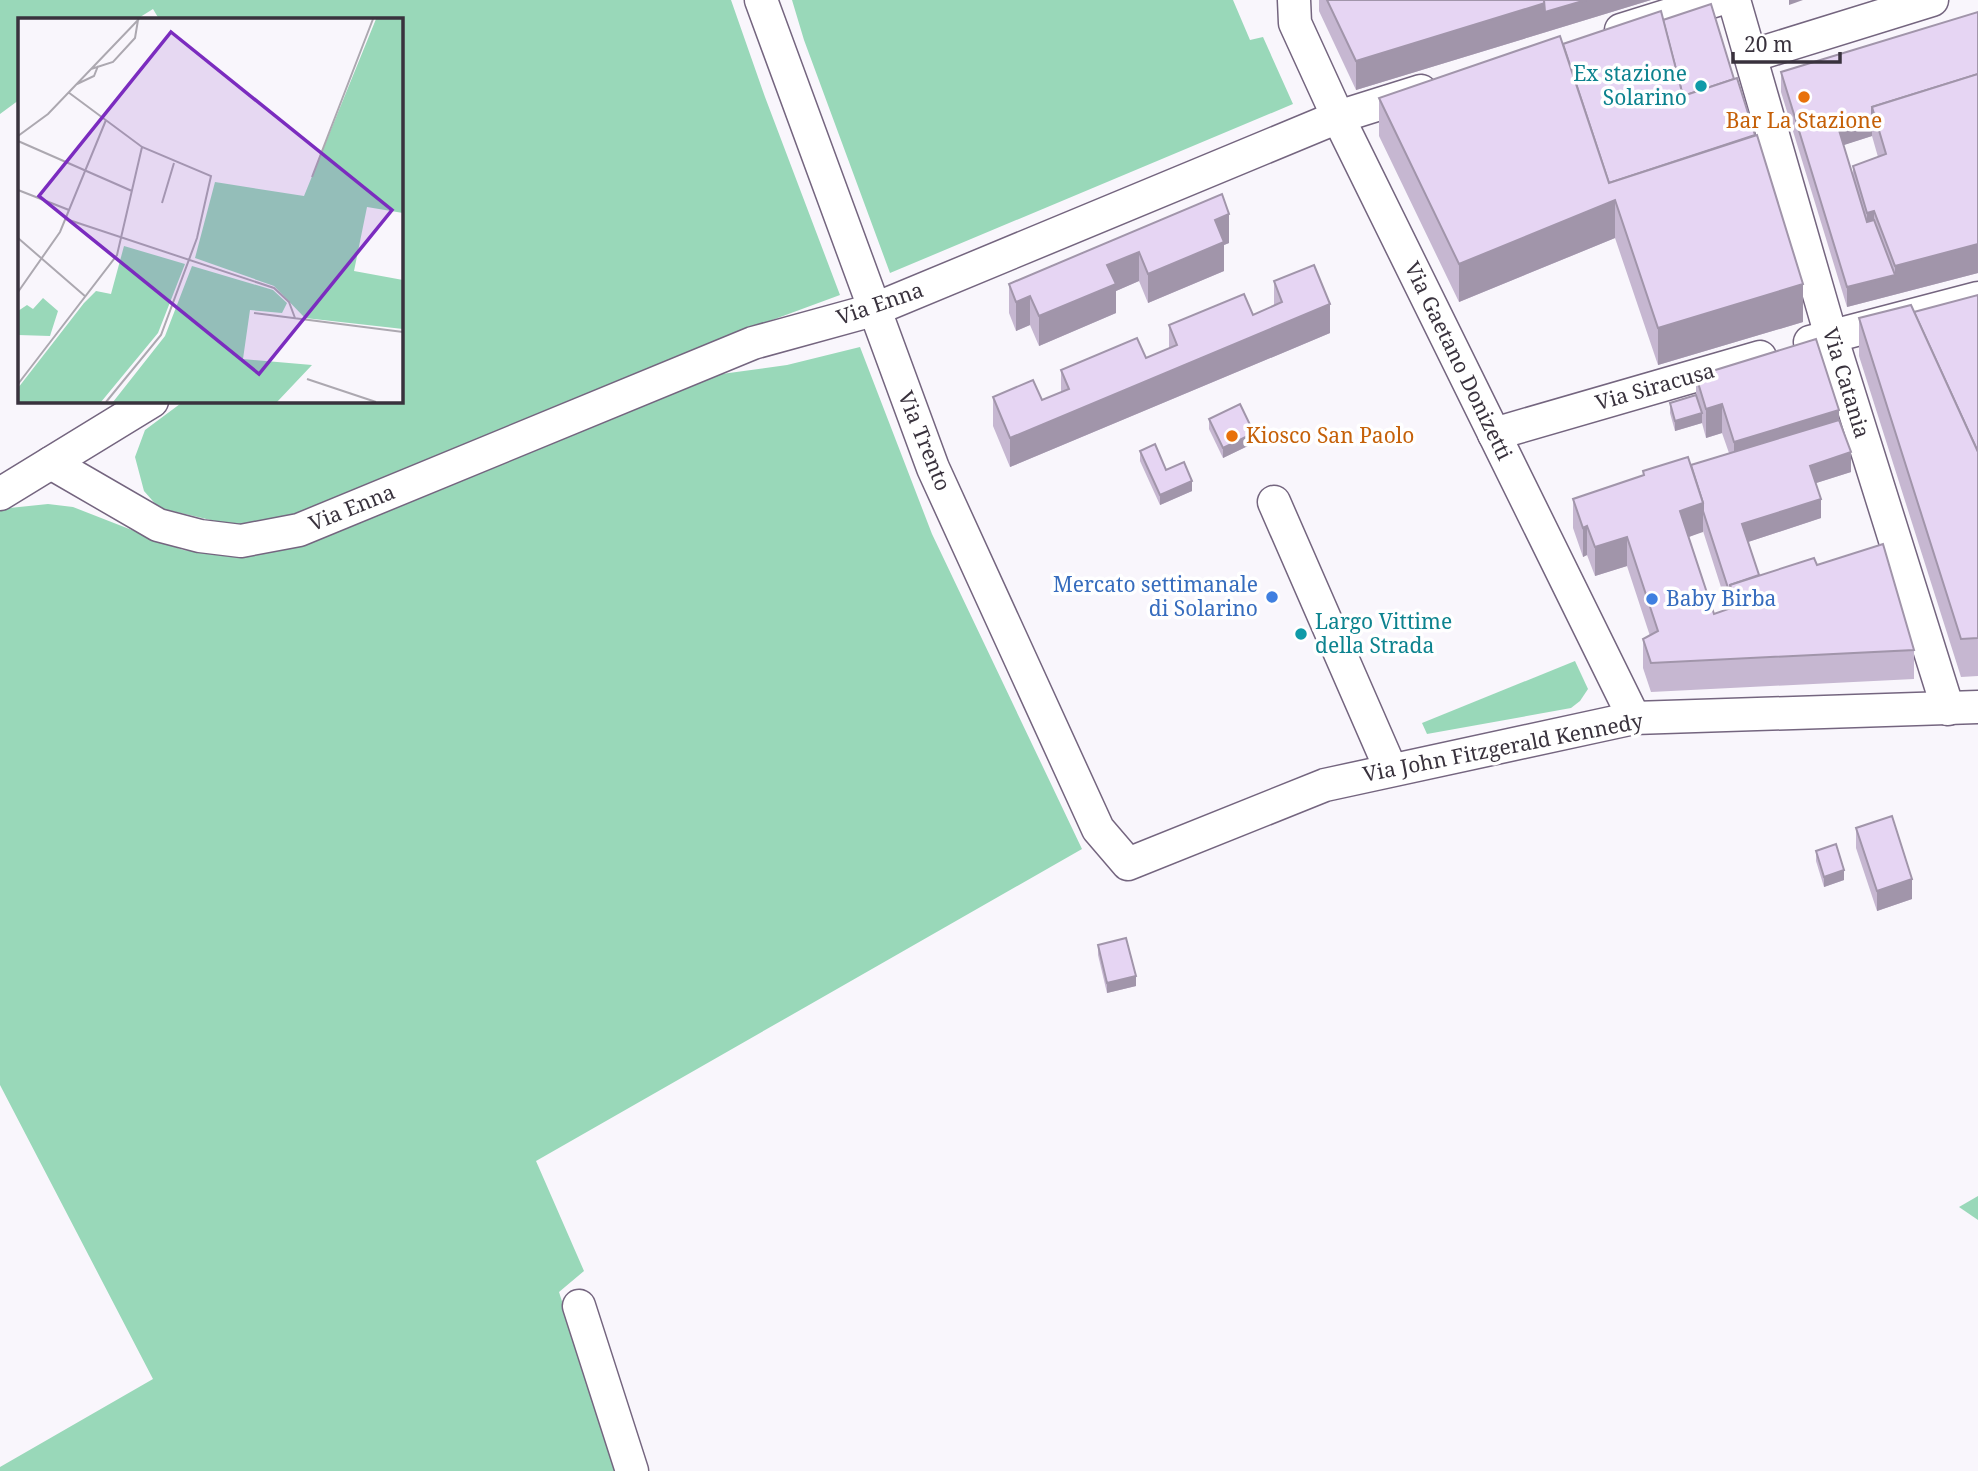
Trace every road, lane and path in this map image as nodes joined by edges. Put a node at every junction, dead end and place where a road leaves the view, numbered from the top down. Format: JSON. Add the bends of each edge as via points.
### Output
{"nodes":[{"id":1,"x":761,"y":0,"type":"edge"},
{"id":2,"x":1294,"y":0,"type":"edge"},
{"id":3,"x":1717,"y":0,"type":"edge"},
{"id":4,"x":1734,"y":0,"type":"edge"},
{"id":5,"x":1932,"y":0,"type":"edge"},
{"id":6,"x":1600,"y":36,"type":"edge"},
{"id":7,"x":1751,"y":56,"type":"junction"},
{"id":8,"x":1443,"y":85,"type":"edge"},
{"id":9,"x":1338,"y":117,"type":"junction"},
{"id":10,"x":1978,"y":298,"type":"edge"},
{"id":11,"x":873,"y":310,"type":"junction"},
{"id":12,"x":1831,"y":336,"type":"junction"},
{"id":13,"x":150,"y":402,"type":"edge"},
{"id":14,"x":1494,"y":434,"type":"junction"},
{"id":15,"x":51,"y":463,"type":"junction"},
{"id":16,"x":0,"y":495,"type":"edge"},
{"id":17,"x":1274,"y":502,"type":"dead end"},
{"id":18,"x":1963,"y":708,"type":"edge"},
{"id":19,"x":1634,"y":718,"type":"junction"},
{"id":20,"x":1391,"y":771,"type":"junction"},
{"id":21,"x":1128,"y":864,"type":"joint"},
{"id":22,"x":579,"y":1306,"type":"dead end"},
{"id":23,"x":632,"y":1471,"type":"edge"}],
"edges":[{"from":1,"to":11,"type":"street","name":"Via Trento"},
{"from":2,"to":9,"type":"street","name":"Via Gaetano Donizetti","via":[[1295,23]]},
{"from":3,"to":6,"type":"street"},
{"from":4,"to":7,"type":"street","name":"Via Catania"},
{"from":5,"to":7,"type":"street"},
{"from":7,"to":12,"type":"street","name":"Via Catania"},
{"from":8,"to":9,"type":"street","name":"Via Enna"},
{"from":9,"to":11,"type":"street","name":"Via Enna"},
{"from":9,"to":14,"type":"street","name":"Via Gaetano Donizetti"},
{"from":10,"to":12,"type":"street","name":"Via Siracusa"},
{"from":11,"to":15,"type":"street","name":"Via Enna","via":[[753,343],[299,530],[240,541],[158,525]]},
{"from":11,"to":21,"type":"street","name":"Via Trento","via":[[933,468],[1028,677],[1098,829]]},
{"from":12,"to":14,"type":"street","name":"Via Siracusa"},
{"from":12,"to":18,"type":"street","name":"Via Catania"},
{"from":13,"to":15,"type":"street"},
{"from":14,"to":19,"type":"street","name":"Via Gaetano Donizetti"},
{"from":15,"to":16,"type":"street"},
{"from":17,"to":20,"type":"street"},
{"from":18,"to":19,"type":"street","name":"Via John Fitzgerald Kennedy"},
{"from":19,"to":20,"type":"street","name":"Via John Fitzgerald Kennedy"},
{"from":20,"to":21,"type":"street","name":"Via John Fitzgerald Kennedy","via":[[1325,785]]},
{"from":22,"to":23,"type":"street"}]}
